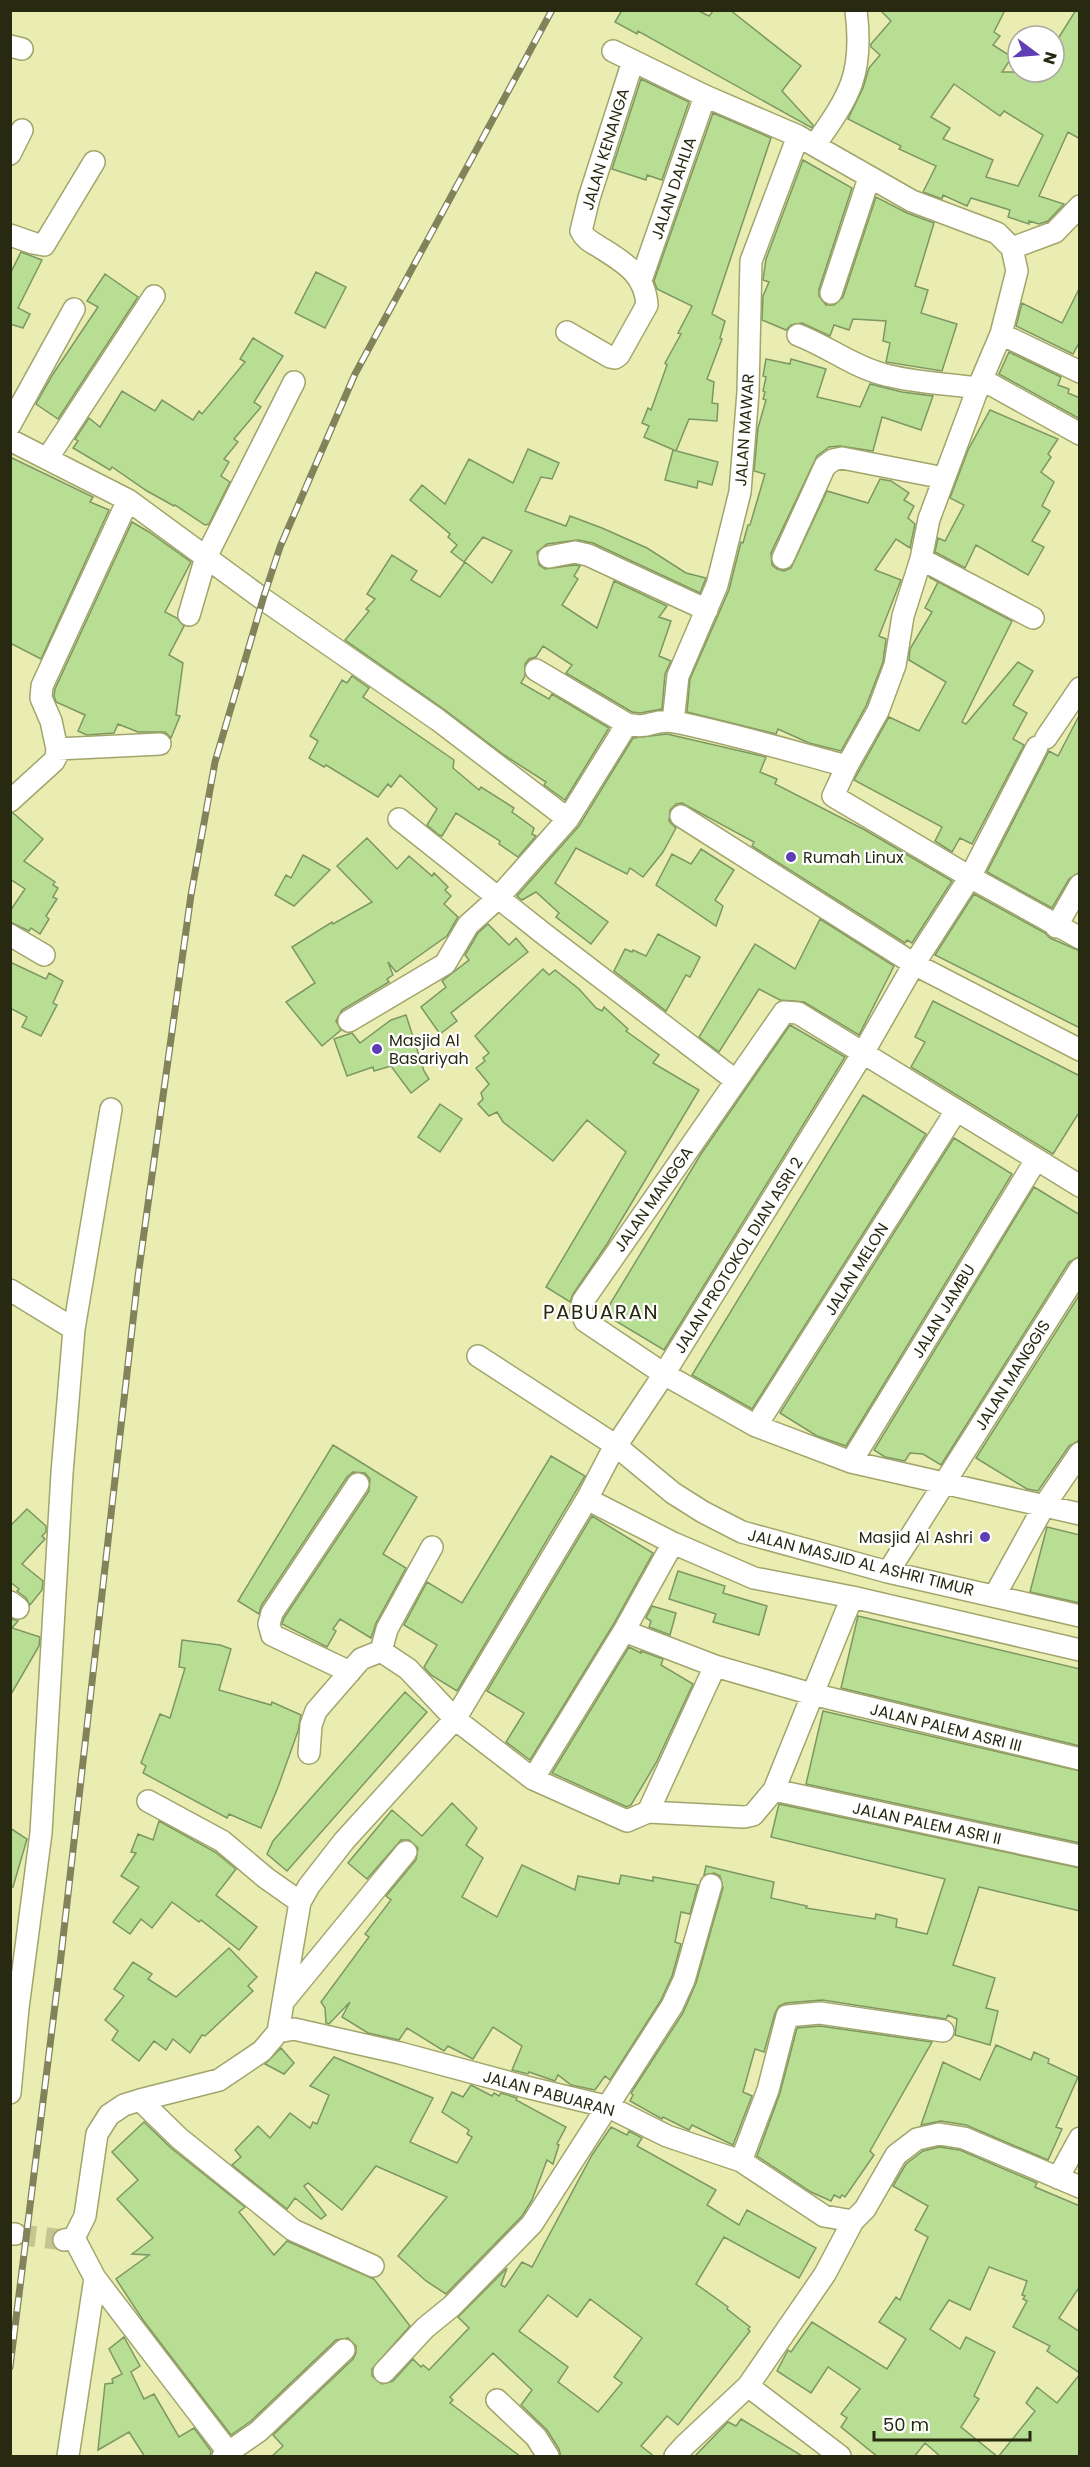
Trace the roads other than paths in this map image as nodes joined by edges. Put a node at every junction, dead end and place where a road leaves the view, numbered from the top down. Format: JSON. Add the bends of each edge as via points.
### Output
{"nodes":[{"id":1,"x":856,"y":10,"type":"edge"},
{"id":2,"x":612,"y":51,"type":"dead end"},
{"id":3,"x":633,"y":61,"type":"junction"},
{"id":4,"x":705,"y":96,"type":"junction"},
{"id":5,"x":22,"y":130,"type":"dead end"},
{"id":6,"x":807,"y":141,"type":"junction"},
{"id":7,"x":10,"y":154,"type":"edge"},
{"id":8,"x":93,"y":162,"type":"dead end"},
{"id":9,"x":869,"y":178,"type":"junction"},
{"id":10,"x":1080,"y":206,"type":"edge"},
{"id":11,"x":10,"y":235,"type":"edge"},
{"id":12,"x":1012,"y":248,"type":"junction"},
{"id":13,"x":641,"y":280,"type":"junction"},
{"id":14,"x":831,"y":293,"type":"dead end"},
{"id":15,"x":154,"y":296,"type":"dead end"},
{"id":16,"x":74,"y":309,"type":"dead end"},
{"id":17,"x":567,"y":332,"type":"dead end"},
{"id":18,"x":1001,"y":334,"type":"junction"},
{"id":19,"x":798,"y":335,"type":"dead end"},
{"id":20,"x":1080,"y":372,"type":"edge"},
{"id":21,"x":294,"y":382,"type":"dead end"},
{"id":22,"x":980,"y":384,"type":"junction"},
{"id":23,"x":10,"y":425,"type":"edge"},
{"id":24,"x":1080,"y":434,"type":"edge"},
{"id":25,"x":10,"y":440,"type":"edge"},
{"id":26,"x":47,"y":459,"type":"junction"},
{"id":27,"x":944,"y":478,"type":"junction"},
{"id":28,"x":128,"y":500,"type":"junction"},
{"id":29,"x":206,"y":557,"type":"junction"},
{"id":30,"x":549,"y":557,"type":"dead end"},
{"id":31,"x":783,"y":558,"type":"dead end"},
{"id":32,"x":921,"y":559,"type":"junction"},
{"id":33,"x":707,"y":610,"type":"junction"},
{"id":34,"x":189,"y":615,"type":"dead end"},
{"id":35,"x":1033,"y":618,"type":"dead end"},
{"id":36,"x":536,"y":670,"type":"dead end"},
{"id":37,"x":1080,"y":688,"type":"edge"},
{"id":38,"x":673,"y":722,"type":"junction"},
{"id":39,"x":627,"y":724,"type":"junction"},
{"id":40,"x":160,"y":744,"type":"dead end"},
{"id":41,"x":57,"y":749,"type":"junction"},
{"id":42,"x":847,"y":766,"type":"junction"},
{"id":43,"x":10,"y":801,"type":"edge"},
{"id":44,"x":681,"y":816,"type":"dead end"},
{"id":45,"x":399,"y":819,"type":"dead end"},
{"id":46,"x":568,"y":819,"type":"junction"},
{"id":47,"x":970,"y":877,"type":"junction"},
{"id":48,"x":1080,"y":885,"type":"edge"},
{"id":49,"x":498,"y":898,"type":"junction"},
{"id":50,"x":1056,"y":927,"type":"junction"},
{"id":51,"x":10,"y":934,"type":"edge"},
{"id":52,"x":1080,"y":938,"type":"edge"},
{"id":53,"x":44,"y":955,"type":"dead end"},
{"id":54,"x":914,"y":964,"type":"junction"},
{"id":55,"x":349,"y":1021,"type":"dead end"},
{"id":56,"x":1080,"y":1050,"type":"edge"},
{"id":57,"x":863,"y":1053,"type":"junction"},
{"id":58,"x":735,"y":1080,"type":"junction"},
{"id":59,"x":111,"y":1109,"type":"dead end"},
{"id":60,"x":956,"y":1111,"type":"junction"},
{"id":61,"x":1036,"y":1160,"type":"junction"},
{"id":62,"x":1080,"y":1186,"type":"edge"},
{"id":63,"x":1080,"y":1269,"type":"edge"},
{"id":64,"x":10,"y":1290,"type":"edge"},
{"id":65,"x":74,"y":1329,"type":"junction"},
{"id":66,"x":478,"y":1356,"type":"dead end"},
{"id":67,"x":664,"y":1374,"type":"junction"},
{"id":68,"x":756,"y":1426,"type":"junction"},
{"id":69,"x":613,"y":1450,"type":"junction"},
{"id":70,"x":1080,"y":1453,"type":"edge"},
{"id":71,"x":851,"y":1462,"type":"junction"},
{"id":72,"x":945,"y":1482,"type":"junction"},
{"id":73,"x":358,"y":1484,"type":"dead end"},
{"id":74,"x":588,"y":1499,"type":"junction"},
{"id":75,"x":1044,"y":1506,"type":"junction"},
{"id":76,"x":1080,"y":1514,"type":"edge"},
{"id":77,"x":673,"y":1543,"type":"junction"},
{"id":78,"x":432,"y":1547,"type":"dead end"},
{"id":79,"x":888,"y":1572,"type":"junction"},
{"id":80,"x":995,"y":1595,"type":"junction"},
{"id":81,"x":852,"y":1597,"type":"junction"},
{"id":82,"x":1080,"y":1616,"type":"edge"},
{"id":83,"x":624,"y":1631,"type":"junction"},
{"id":84,"x":1080,"y":1650,"type":"edge"},
{"id":85,"x":381,"y":1651,"type":"junction"},
{"id":86,"x":715,"y":1666,"type":"junction"},
{"id":87,"x":350,"y":1672,"type":"junction"},
{"id":88,"x":812,"y":1694,"type":"junction"},
{"id":89,"x":455,"y":1719,"type":"junction"},
{"id":90,"x":309,"y":1753,"type":"dead end"},
{"id":91,"x":1080,"y":1759,"type":"edge"},
{"id":92,"x":533,"y":1779,"type":"junction"},
{"id":93,"x":774,"y":1790,"type":"junction"},
{"id":94,"x":148,"y":1801,"type":"dead end"},
{"id":95,"x":648,"y":1812,"type":"junction"},
{"id":96,"x":406,"y":1852,"type":"dead end"},
{"id":97,"x":1080,"y":1856,"type":"edge"},
{"id":98,"x":711,"y":1885,"type":"dead end"},
{"id":99,"x":300,"y":1902,"type":"junction"},
{"id":100,"x":283,"y":2002,"type":"junction"},
{"id":101,"x":14,"y":2005,"type":"edge"},
{"id":102,"x":943,"y":2031,"type":"dead end"},
{"id":103,"x":278,"y":2032,"type":"junction"},
{"id":104,"x":10,"y":2093,"type":"edge"},
{"id":105,"x":140,"y":2100,"type":"junction"},
{"id":106,"x":609,"y":2107,"type":"junction"},
{"id":107,"x":1080,"y":2138,"type":"edge"},
{"id":108,"x":741,"y":2161,"type":"junction"},
{"id":109,"x":1058,"y":2178,"type":"junction"},
{"id":110,"x":1080,"y":2187,"type":"edge"},
{"id":111,"x":853,"y":2221,"type":"junction"},
{"id":112,"x":373,"y":2266,"type":"dead end"},
{"id":113,"x":95,"y":2278,"type":"junction"},
{"id":114,"x":344,"y":2350,"type":"dead end"},
{"id":115,"x":384,"y":2372,"type":"dead end"},
{"id":116,"x":748,"y":2386,"type":"junction"},
{"id":117,"x":497,"y":2400,"type":"dead end"},
{"id":118,"x":226,"y":2455,"type":"edge"},
{"id":119,"x":68,"y":2457,"type":"edge"},
{"id":120,"x":548,"y":2457,"type":"edge"},
{"id":121,"x":675,"y":2457,"type":"edge"},
{"id":122,"x":840,"y":2457,"type":"edge"}],
"edges":[{"from":1,"to":6,"type":"street","name":"JALAN MAWAR","via":[[859,47],[854,82],[842,107]]},
{"from":2,"to":3,"type":"street"},
{"from":3,"to":4,"type":"street"},
{"from":3,"to":13,"type":"street","name":"JALAN KENANGA","via":[[580,231]]},
{"from":4,"to":6,"type":"street"},
{"from":4,"to":13,"type":"street","name":"JALAN DAHLIA"},
{"from":5,"to":7,"type":"street"},
{"from":6,"to":9,"type":"street"},
{"from":6,"to":33,"type":"street","name":"JALAN MAWAR","via":[[752,261],[740,492]]},
{"from":8,"to":11,"type":"street","via":[[44,244]]},
{"from":9,"to":12,"type":"street","via":[[912,201],[997,233]]},
{"from":9,"to":14,"type":"street"},
{"from":10,"to":12,"type":"street","via":[[1055,232]]},
{"from":12,"to":18,"type":"street","via":[[1017,271]]},
{"from":13,"to":17,"type":"street","via":[[647,305],[615,358]]},
{"from":15,"to":26,"type":"street"},
{"from":16,"to":23,"type":"street"},
{"from":18,"to":20,"type":"street"},
{"from":18,"to":22,"type":"street"},
{"from":19,"to":22,"type":"street","via":[[883,375]]},
{"from":21,"to":29,"type":"street"},
{"from":22,"to":24,"type":"street"},
{"from":22,"to":27,"type":"street"},
{"from":25,"to":26,"type":"street"},
{"from":26,"to":28,"type":"street"},
{"from":27,"to":31,"type":"street","via":[[842,458],[833,460],[825,466]]},
{"from":27,"to":32,"type":"street","via":[[929,519]]},
{"from":28,"to":29,"type":"street"},
{"from":28,"to":41,"type":"street","via":[[42,686],[41,698]]},
{"from":29,"to":34,"type":"street"},
{"from":29,"to":46,"type":"street","via":[[438,720]]},
{"from":30,"to":33,"type":"street","via":[[575,552],[588,555]]},
{"from":32,"to":35,"type":"street"},
{"from":32,"to":42,"type":"street","via":[[903,616],[895,665],[878,711]]},
{"from":33,"to":38,"type":"street","name":"JALAN MAWAR","via":[[678,675]]},
{"from":36,"to":39,"type":"street"},
{"from":37,"to":47,"type":"street","name":"JALAN PROTOKOL DIAN ASRI 2","via":[[1042,743]]},
{"from":38,"to":39,"type":"street","via":[[659,720],[647,727]]},
{"from":38,"to":42,"type":"street","via":[[738,735]]},
{"from":39,"to":46,"type":"street"},
{"from":40,"to":41,"type":"street"},
{"from":41,"to":43,"type":"street","via":[[54,761]]},
{"from":42,"to":47,"type":"street","via":[[833,796]]},
{"from":44,"to":54,"type":"street"},
{"from":45,"to":49,"type":"street"},
{"from":46,"to":49,"type":"street"},
{"from":47,"to":50,"type":"street"},
{"from":47,"to":54,"type":"street","name":"JALAN PROTOKOL DIAN ASRI 2"},
{"from":48,"to":50,"type":"street"},
{"from":49,"to":55,"type":"street","via":[[468,925],[445,964]]},
{"from":49,"to":58,"type":"street"},
{"from":50,"to":52,"type":"street"},
{"from":51,"to":53,"type":"street"},
{"from":54,"to":56,"type":"street"},
{"from":54,"to":57,"type":"street","name":"JALAN PROTOKOL DIAN ASRI 2"},
{"from":57,"to":58,"type":"street","name":"JALAN MANGGA","via":[[798,1013],[784,1012]]},
{"from":57,"to":60,"type":"street"},
{"from":57,"to":67,"type":"street","name":"JALAN PROTOKOL DIAN ASRI 2"},
{"from":58,"to":67,"type":"street","name":"JALAN MANGGA","via":[[583,1301],[585,1321]]},
{"from":59,"to":65,"type":"street"},
{"from":60,"to":61,"type":"street"},
{"from":60,"to":68,"type":"street","name":"JALAN MELON"},
{"from":61,"to":62,"type":"street"},
{"from":61,"to":71,"type":"street","name":"JALAN JAMBU"},
{"from":63,"to":72,"type":"street","name":"JALAN MANGGIS"},
{"from":64,"to":65,"type":"street"},
{"from":65,"to":101,"type":"street","via":[[41,1833]]},
{"from":66,"to":69,"type":"street","name":"JALAN MASJID AL ASHRI TIMUR"},
{"from":67,"to":68,"type":"street"},
{"from":67,"to":69,"type":"street","name":"JALAN PROTOKOL DIAN ASRI 2"},
{"from":68,"to":71,"type":"street"},
{"from":69,"to":74,"type":"street","name":"JALAN PROTOKOL DIAN ASRI 2"},
{"from":69,"to":79,"type":"street","name":"JALAN MASJID AL ASHRI TIMUR","via":[[673,1493],[742,1532]]},
{"from":70,"to":75,"type":"street"},
{"from":71,"to":72,"type":"street"},
{"from":72,"to":75,"type":"street"},
{"from":72,"to":79,"type":"street","name":"JALAN MANGGIS"},
{"from":73,"to":87,"type":"street","via":[[272,1613],[269,1624],[272,1635]]},
{"from":74,"to":77,"type":"street"},
{"from":74,"to":89,"type":"street","name":"JALAN PROTOKOL DIAN ASRI 2"},
{"from":75,"to":76,"type":"street"},
{"from":75,"to":80,"type":"street"},
{"from":77,"to":81,"type":"street","via":[[754,1578]]},
{"from":77,"to":83,"type":"street"},
{"from":78,"to":85,"type":"street","via":[[387,1629]]},
{"from":79,"to":80,"type":"street","name":"JALAN MASJID AL ASHRI TIMUR"},
{"from":80,"to":82,"type":"street","name":"JALAN MASJID AL ASHRI TIMUR"},
{"from":81,"to":84,"type":"street"},
{"from":81,"to":88,"type":"street"},
{"from":83,"to":86,"type":"street","name":"JALAN PALEM ASRI III"},
{"from":83,"to":92,"type":"street"},
{"from":85,"to":87,"type":"street","via":[[361,1659]]},
{"from":85,"to":89,"type":"street","via":[[408,1669]]},
{"from":86,"to":88,"type":"street","name":"JALAN PALEM ASRI III"},
{"from":86,"to":95,"type":"street"},
{"from":87,"to":90,"type":"street","via":[[316,1711]]},
{"from":88,"to":91,"type":"street","name":"JALAN PALEM ASRI III"},
{"from":88,"to":93,"type":"street"},
{"from":89,"to":92,"type":"street"},
{"from":89,"to":99,"type":"street","name":"JALAN PROTOKOL DIAN ASRI 2","via":[[344,1841]]},
{"from":92,"to":95,"type":"street","via":[[627,1821]]},
{"from":93,"to":95,"type":"street","via":[[753,1815],[744,1817]]},
{"from":93,"to":97,"type":"street","name":"JALAN PALEM ASRI II"},
{"from":94,"to":99,"type":"street","via":[[222,1841]]},
{"from":96,"to":100,"type":"street"},
{"from":98,"to":106,"type":"street","via":[[684,1980]]},
{"from":99,"to":100,"type":"street"},
{"from":100,"to":103,"type":"street"},
{"from":101,"to":104,"type":"street"},
{"from":102,"to":108,"type":"street","via":[[820,2013],[787,2016],[768,2090]]},
{"from":103,"to":105,"type":"street","via":[[262,2050],[219,2080]]},
{"from":103,"to":106,"type":"street","name":"JALAN PABUARAN","via":[[294,2029],[368,2045]]},
{"from":105,"to":112,"type":"street","via":[[179,2138],[293,2230]]},
{"from":105,"to":113,"type":"street","via":[[109,2115],[97,2134],[86,2216],[69,2239]]},
{"from":106,"to":108,"type":"street","name":"JALAN PABUARAN","via":[[667,2136]]},
{"from":106,"to":115,"type":"street","via":[[532,2224]]},
{"from":107,"to":109,"type":"street"},
{"from":108,"to":111,"type":"street","name":"JALAN PABUARAN","via":[[824,2216]]},
{"from":109,"to":110,"type":"street"},
{"from":109,"to":111,"type":"street","via":[[964,2138],[939,2134],[917,2139],[896,2155],[865,2209]]},
{"from":111,"to":116,"type":"street","via":[[825,2274]]},
{"from":113,"to":118,"type":"street"},
{"from":113,"to":119,"type":"street"},
{"from":114,"to":118,"type":"street","via":[[259,2431]]},
{"from":116,"to":121,"type":"street"},
{"from":116,"to":122,"type":"street"},
{"from":117,"to":120,"type":"street","via":[[536,2437]]}]}
